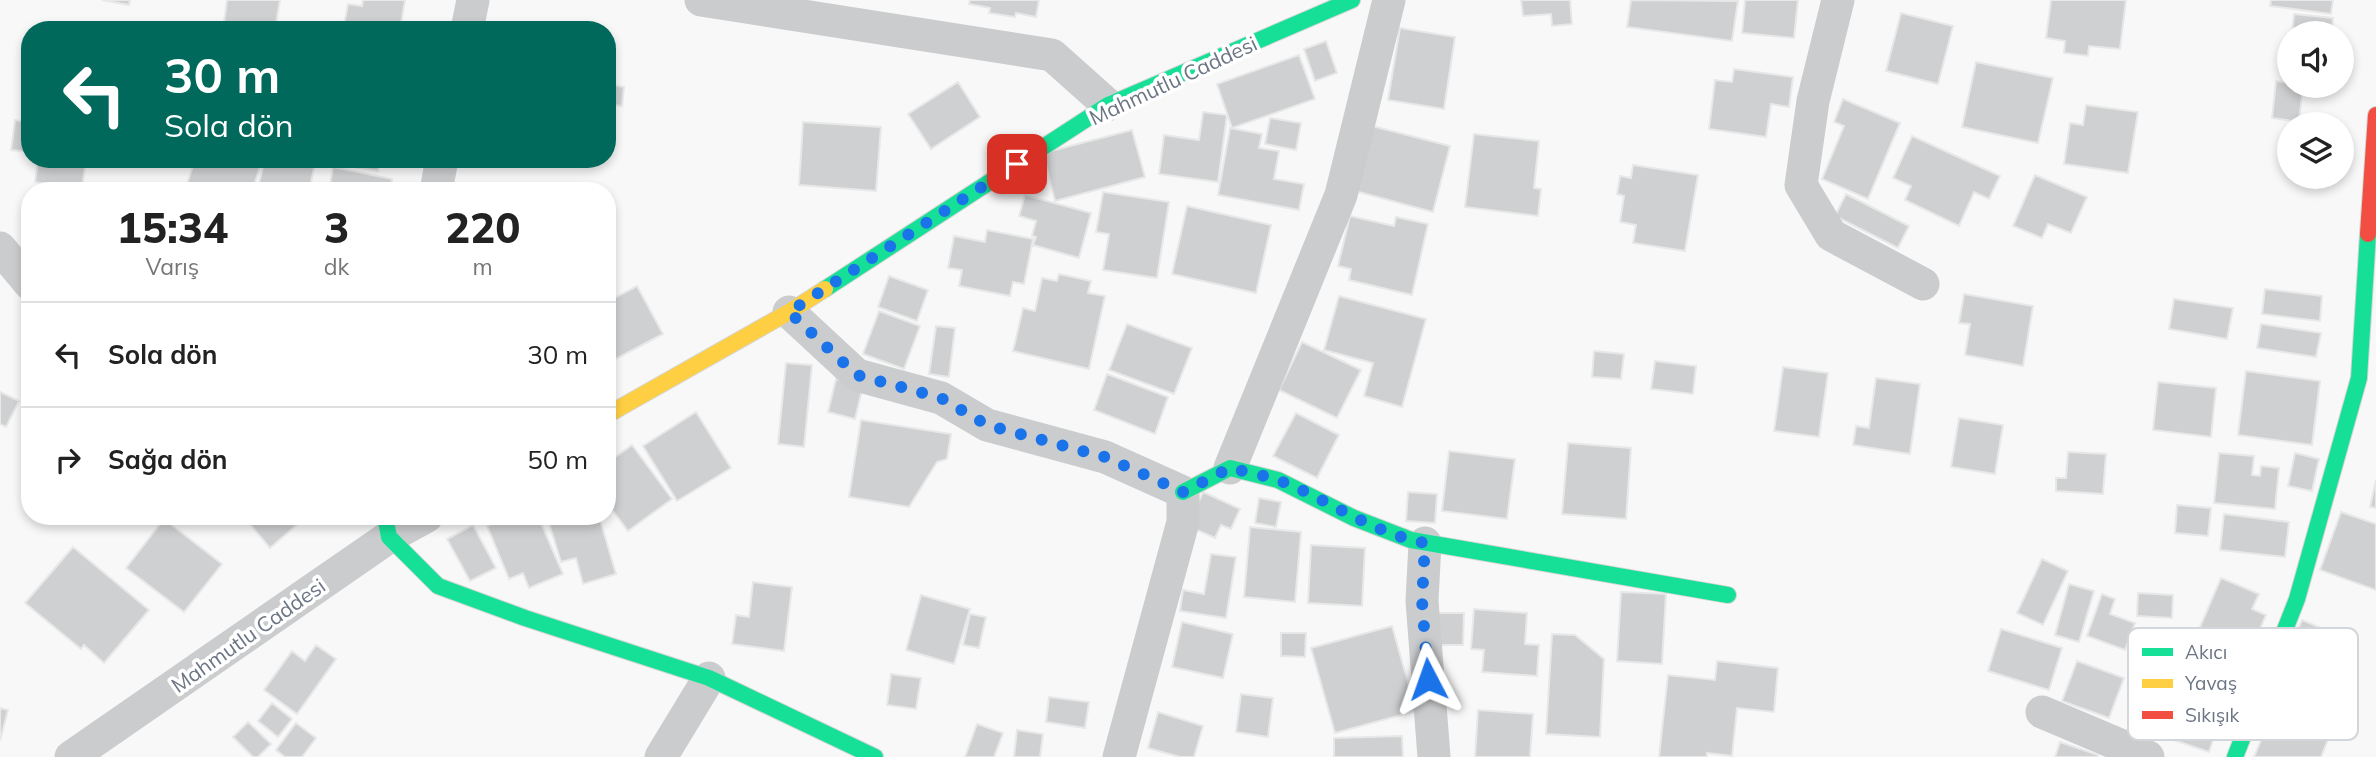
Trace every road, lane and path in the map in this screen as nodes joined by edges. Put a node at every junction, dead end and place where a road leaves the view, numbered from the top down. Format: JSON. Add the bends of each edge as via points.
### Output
{"nodes":[{"id":1,"x":473,"y":0,"type":"edge"},
{"id":2,"x":701,"y":0,"type":"edge"},
{"id":3,"x":1352,"y":0,"type":"edge"},
{"id":4,"x":1389,"y":0,"type":"edge"},
{"id":5,"x":1838,"y":0,"type":"edge"},
{"id":6,"x":469,"y":21,"type":"edge"},
{"id":7,"x":1108,"y":105,"type":"junction"},
{"id":8,"x":2376,"y":115,"type":"edge"},
{"id":9,"x":0,"y":248,"type":"edge"},
{"id":10,"x":21,"y":273,"type":"edge"},
{"id":11,"x":1923,"y":285,"type":"dead end"},
{"id":12,"x":789,"y":312,"type":"junction"},
{"id":13,"x":2367,"y":380,"type":"edge"},
{"id":14,"x":616,"y":410,"type":"edge"},
{"id":15,"x":1230,"y":468,"type":"junction"},
{"id":16,"x":1183,"y":492,"type":"junction"},
{"id":17,"x":387,"y":527,"type":"edge"},
{"id":18,"x":1425,"y":543,"type":"junction"},
{"id":19,"x":1728,"y":595,"type":"dead end"},
{"id":20,"x":2286,"y":628,"type":"edge"},
{"id":21,"x":709,"y":678,"type":"junction"},
{"id":22,"x":2042,"y":712,"type":"dead end"},
{"id":23,"x":2242,"y":740,"type":"edge"},
{"id":24,"x":71,"y":757,"type":"edge"},
{"id":25,"x":662,"y":757,"type":"edge"},
{"id":26,"x":875,"y":757,"type":"edge"},
{"id":27,"x":1119,"y":757,"type":"edge"},
{"id":28,"x":1434,"y":757,"type":"edge"},
{"id":29,"x":2148,"y":757,"type":"edge"},
{"id":30,"x":2235,"y":757,"type":"edge"}],
"edges":[{"from":1,"to":6,"type":"street"},
{"from":2,"to":7,"type":"street","via":[[1052,54]]},
{"from":3,"to":7,"type":"street","name":"Mahmutlu Caddesi"},
{"from":4,"to":15,"type":"street","via":[[1340,195]]},
{"from":5,"to":11,"type":"street","via":[[1813,101],[1801,185],[1832,235]]},
{"from":7,"to":12,"type":"street","name":"Mahmutlu Caddesi"},
{"from":8,"to":13,"type":"street"},
{"from":9,"to":10,"type":"street"},
{"from":12,"to":14,"type":"street","name":"Mahmutlu Caddesi"},
{"from":12,"to":16,"type":"street","via":[[857,375],[941,398],[987,425],[1105,457]]},
{"from":13,"to":20,"type":"street"},
{"from":15,"to":16,"type":"street"},
{"from":15,"to":18,"type":"street","via":[[1278,480],[1354,518]]},
{"from":16,"to":27,"type":"street","via":[[1183,522]]},
{"from":17,"to":21,"type":"street","via":[[438,586]]},
{"from":17,"to":24,"type":"street","name":"Mahmutlu Caddesi"},
{"from":18,"to":19,"type":"street"},
{"from":18,"to":28,"type":"street","via":[[1422,601]]},
{"from":21,"to":25,"type":"street"},
{"from":21,"to":26,"type":"street"},
{"from":22,"to":29,"type":"street"},
{"from":23,"to":30,"type":"street"}]}
